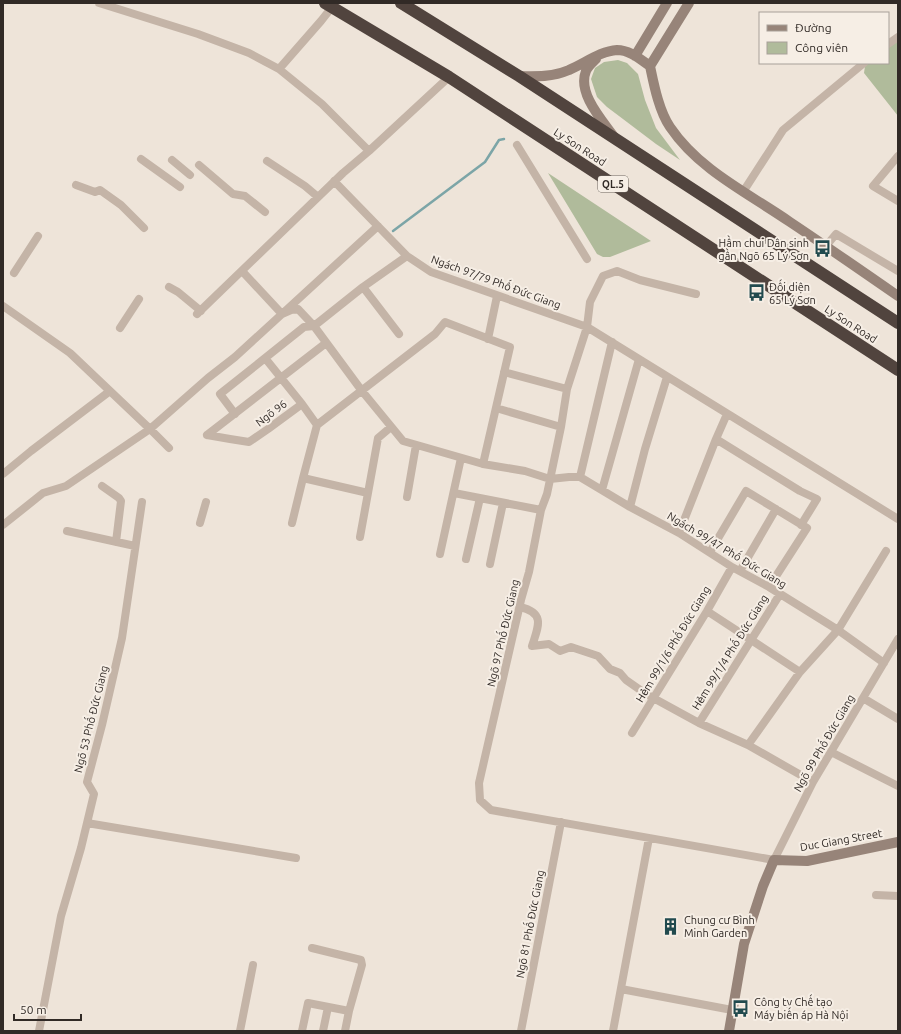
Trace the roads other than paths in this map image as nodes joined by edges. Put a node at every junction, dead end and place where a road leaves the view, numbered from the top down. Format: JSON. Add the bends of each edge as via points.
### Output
{"nodes":[{"id":1,"x":98,"y":3,"type":"edge"},
{"id":2,"x":402,"y":3,"type":"edge"},
{"id":3,"x":667,"y":3,"type":"edge"},
{"id":4,"x":689,"y":3,"type":"edge"},
{"id":5,"x":328,"y":5,"type":"edge"},
{"id":6,"x":898,"y":37,"type":"edge"},
{"id":7,"x":889,"y":43,"type":"edge"},
{"id":8,"x":601,"y":54,"type":"junction"},
{"id":9,"x":635,"y":56,"type":"junction"},
{"id":10,"x":863,"y":64,"type":"edge"},
{"id":11,"x":650,"y":66,"type":"junction"},
{"id":12,"x":279,"y":69,"type":"junction"},
{"id":13,"x":519,"y":76,"type":"junction"},
{"id":14,"x":449,"y":77,"type":"junction"},
{"id":15,"x":615,"y":138,"type":"junction"},
{"id":16,"x":517,"y":145,"type":"dead end"},
{"id":17,"x":369,"y":151,"type":"junction"},
{"id":18,"x":898,"y":156,"type":"edge"},
{"id":19,"x":141,"y":159,"type":"dead end"},
{"id":20,"x":172,"y":160,"type":"dead end"},
{"id":21,"x":267,"y":161,"type":"dead end"},
{"id":22,"x":199,"y":165,"type":"dead end"},
{"id":23,"x":190,"y":175,"type":"dead end"},
{"id":24,"x":334,"y":181,"type":"junction"},
{"id":25,"x":76,"y":185,"type":"dead end"},
{"id":26,"x":180,"y":187,"type":"dead end"},
{"id":27,"x":743,"y":192,"type":"junction"},
{"id":28,"x":318,"y":197,"type":"junction"},
{"id":29,"x":898,"y":201,"type":"edge"},
{"id":30,"x":266,"y":212,"type":"dead end"},
{"id":31,"x":378,"y":226,"type":"junction"},
{"id":32,"x":144,"y":228,"type":"dead end"},
{"id":33,"x":38,"y":236,"type":"dead end"},
{"id":34,"x":826,"y":246,"type":"junction"},
{"id":35,"x":406,"y":256,"type":"junction"},
{"id":36,"x":587,"y":259,"type":"dead end"},
{"id":37,"x":242,"y":271,"type":"junction"},
{"id":38,"x":898,"y":271,"type":"edge"},
{"id":39,"x":14,"y":273,"type":"dead end"},
{"id":40,"x":169,"y":287,"type":"dead end"},
{"id":41,"x":363,"y":287,"type":"junction"},
{"id":42,"x":696,"y":294,"type":"dead end"},
{"id":43,"x":497,"y":296,"type":"junction"},
{"id":44,"x":898,"y":296,"type":"edge"},
{"id":45,"x":139,"y":298,"type":"dead end"},
{"id":46,"x":3,"y":306,"type":"edge"},
{"id":47,"x":282,"y":314,"type":"junction"},
{"id":48,"x":898,"y":323,"type":"edge"},
{"id":49,"x":314,"y":326,"type":"junction"},
{"id":50,"x":587,"y":327,"type":"junction"},
{"id":51,"x":120,"y":328,"type":"dead end"},
{"id":52,"x":399,"y":334,"type":"dead end"},
{"id":53,"x":488,"y":339,"type":"junction"},
{"id":54,"x":612,"y":342,"type":"junction"},
{"id":55,"x":326,"y":343,"type":"junction"},
{"id":56,"x":265,"y":358,"type":"junction"},
{"id":57,"x":639,"y":359,"type":"junction"},
{"id":58,"x":898,"y":370,"type":"edge"},
{"id":59,"x":504,"y":372,"type":"junction"},
{"id":60,"x":667,"y":377,"type":"junction"},
{"id":61,"x":281,"y":379,"type":"junction"},
{"id":62,"x":567,"y":389,"type":"junction"},
{"id":63,"x":110,"y":391,"type":"junction"},
{"id":64,"x":362,"y":391,"type":"junction"},
{"id":65,"x":302,"y":404,"type":"junction"},
{"id":66,"x":496,"y":408,"type":"junction"},
{"id":67,"x":235,"y":414,"type":"junction"},
{"id":68,"x":727,"y":414,"type":"junction"},
{"id":69,"x":317,"y":425,"type":"junction"},
{"id":70,"x":391,"y":427,"type":"junction"},
{"id":71,"x":561,"y":427,"type":"junction"},
{"id":72,"x":150,"y":429,"type":"junction"},
{"id":73,"x":716,"y":439,"type":"junction"},
{"id":74,"x":416,"y":445,"type":"junction"},
{"id":75,"x":169,"y":448,"type":"dead end"},
{"id":76,"x":461,"y":458,"type":"junction"},
{"id":77,"x":483,"y":464,"type":"junction"},
{"id":78,"x":5,"y":469,"type":"edge"},
{"id":79,"x":580,"y":477,"type":"junction"},
{"id":80,"x":303,"y":478,"type":"junction"},
{"id":81,"x":550,"y":479,"type":"junction"},
{"id":82,"x":102,"y":486,"type":"dead end"},
{"id":83,"x":602,"y":490,"type":"junction"},
{"id":84,"x":368,"y":493,"type":"junction"},
{"id":85,"x":454,"y":493,"type":"junction"},
{"id":86,"x":407,"y":497,"type":"dead end"},
{"id":87,"x":480,"y":498,"type":"junction"},
{"id":88,"x":142,"y":502,"type":"dead end"},
{"id":89,"x":206,"y":502,"type":"dead end"},
{"id":90,"x":502,"y":503,"type":"junction"},
{"id":91,"x":630,"y":507,"type":"junction"},
{"id":92,"x":776,"y":509,"type":"junction"},
{"id":93,"x":541,"y":510,"type":"junction"},
{"id":94,"x":898,"y":519,"type":"edge"},
{"id":95,"x":200,"y":523,"type":"dead end"},
{"id":96,"x":292,"y":523,"type":"dead end"},
{"id":97,"x":3,"y":525,"type":"edge"},
{"id":98,"x":804,"y":526,"type":"junction"},
{"id":99,"x":67,"y":531,"type":"dead end"},
{"id":100,"x":679,"y":533,"type":"junction"},
{"id":101,"x":360,"y":537,"type":"dead end"},
{"id":102,"x":116,"y":542,"type":"junction"},
{"id":103,"x":135,"y":546,"type":"junction"},
{"id":104,"x":886,"y":550,"type":"dead end"},
{"id":105,"x":710,"y":552,"type":"junction"},
{"id":106,"x":440,"y":554,"type":"dead end"},
{"id":107,"x":466,"y":559,"type":"dead end"},
{"id":108,"x":490,"y":564,"type":"dead end"},
{"id":109,"x":732,"y":566,"type":"junction"},
{"id":110,"x":740,"y":571,"type":"junction"},
{"id":111,"x":769,"y":587,"type":"junction"},
{"id":112,"x":780,"y":594,"type":"junction"},
{"id":113,"x":520,"y":607,"type":"junction"},
{"id":114,"x":707,"y":611,"type":"junction"},
{"id":115,"x":838,"y":630,"type":"junction"},
{"id":116,"x":898,"y":639,"type":"edge"},
{"id":117,"x":751,"y":640,"type":"junction"},
{"id":118,"x":884,"y":663,"type":"junction"},
{"id":119,"x":800,"y":672,"type":"junction"},
{"id":120,"x":653,"y":697,"type":"junction"},
{"id":121,"x":863,"y":698,"type":"junction"},
{"id":122,"x":898,"y":719,"type":"edge"},
{"id":123,"x":699,"y":722,"type":"junction"},
{"id":124,"x":632,"y":733,"type":"dead end"},
{"id":125,"x":748,"y":745,"type":"junction"},
{"id":126,"x":831,"y":752,"type":"junction"},
{"id":127,"x":813,"y":782,"type":"junction"},
{"id":128,"x":898,"y":786,"type":"edge"},
{"id":129,"x":87,"y":822,"type":"junction"},
{"id":130,"x":561,"y":822,"type":"junction"},
{"id":131,"x":649,"y":838,"type":"junction"},
{"id":132,"x":898,"y":842,"type":"edge"},
{"id":133,"x":296,"y":858,"type":"dead end"},
{"id":134,"x":774,"y":860,"type":"junction"},
{"id":135,"x":876,"y":895,"type":"dead end"},
{"id":136,"x":898,"y":896,"type":"edge"},
{"id":137,"x":312,"y":948,"type":"dead end"},
{"id":138,"x":253,"y":965,"type":"dead end"},
{"id":139,"x":621,"y":989,"type":"junction"},
{"id":140,"x":328,"y":1007,"type":"junction"},
{"id":141,"x":732,"y":1010,"type":"junction"},
{"id":142,"x":349,"y":1011,"type":"junction"},
{"id":143,"x":39,"y":1031,"type":"edge"},
{"id":144,"x":240,"y":1031,"type":"edge"},
{"id":145,"x":302,"y":1031,"type":"edge"},
{"id":146,"x":323,"y":1031,"type":"edge"},
{"id":147,"x":345,"y":1031,"type":"edge"},
{"id":148,"x":520,"y":1031,"type":"edge"},
{"id":149,"x":613,"y":1031,"type":"edge"},
{"id":150,"x":729,"y":1031,"type":"edge"}],
"edges":[{"from":1,"to":12,"type":"street","via":[[198,34],[249,53]]},
{"from":2,"to":13,"type":"highway"},
{"from":3,"to":9,"type":"street"},
{"from":4,"to":11,"type":"street"},
{"from":5,"to":12,"type":"street","via":[[321,21]]},
{"from":5,"to":14,"type":"highway","name":"Ly Son Road","number":"QL.5"},
{"from":6,"to":7,"type":"street"},
{"from":8,"to":9,"type":"street","via":[[618,50]]},
{"from":8,"to":13,"type":"street","via":[[554,75]]},
{"from":8,"to":15,"type":"street","via":[[586,72],[585,90],[588,100]]},
{"from":9,"to":11,"type":"street"},
{"from":10,"to":27,"type":"street","via":[[782,130]]},
{"from":11,"to":27,"type":"street","via":[[663,114],[677,137],[703,163]]},
{"from":12,"to":17,"type":"street","via":[[322,104]]},
{"from":13,"to":15,"type":"highway"},
{"from":14,"to":17,"type":"street"},
{"from":14,"to":58,"type":"highway","name":"Ly Son Road","number":"QL.5"},
{"from":15,"to":48,"type":"highway"},
{"from":16,"to":36,"type":"street"},
{"from":17,"to":24,"type":"street"},
{"from":18,"to":29,"type":"street","via":[[873,186]]},
{"from":19,"to":26,"type":"street"},
{"from":20,"to":23,"type":"street"},
{"from":21,"to":28,"type":"street"},
{"from":22,"to":30,"type":"street","via":[[233,194],[245,196]]},
{"from":24,"to":28,"type":"street"},
{"from":24,"to":31,"type":"street","name":"Ngách 97/79 Phố Đức Giang"},
{"from":25,"to":32,"type":"street","via":[[95,192],[100,190],[121,205]]},
{"from":27,"to":34,"type":"street"},
{"from":28,"to":37,"type":"street"},
{"from":31,"to":35,"type":"street","name":"Ngách 97/79 Phố Đức Giang"},
{"from":31,"to":47,"type":"street"},
{"from":33,"to":39,"type":"street"},
{"from":34,"to":38,"type":"street","via":[[836,234]]},
{"from":34,"to":44,"type":"street"},
{"from":35,"to":41,"type":"street"},
{"from":35,"to":43,"type":"street","name":"Ngách 97/79 Phố Đức Giang","via":[[431,272]]},
{"from":37,"to":40,"type":"street","via":[[199,313],[178,292]]},
{"from":37,"to":47,"type":"street"},
{"from":41,"to":49,"type":"street"},
{"from":41,"to":52,"type":"street"},
{"from":42,"to":50,"type":"street","name":"Ngõ 97 Phố Đức Giang","via":[[640,280],[617,271],[603,276],[590,302]]},
{"from":43,"to":50,"type":"street","name":"Ngách 97/79 Phố Đức Giang"},
{"from":43,"to":53,"type":"street"},
{"from":45,"to":51,"type":"street"},
{"from":46,"to":63,"type":"street","via":[[70,353]]},
{"from":47,"to":49,"type":"street","via":[[298,309]]},
{"from":47,"to":72,"type":"street"},
{"from":49,"to":55,"type":"street"},
{"from":49,"to":56,"type":"street","via":[[304,327]]},
{"from":50,"to":54,"type":"street","name":"Ngách 97/79 Phố Đức Giang"},
{"from":50,"to":62,"type":"street","name":"Ngõ 97 Phố Đức Giang"},
{"from":53,"to":59,"type":"street","via":[[510,347]]},
{"from":53,"to":64,"type":"street","via":[[445,322],[436,334]]},
{"from":54,"to":57,"type":"street","name":"Ngách 97/79 Phố Đức Giang"},
{"from":54,"to":79,"type":"street"},
{"from":55,"to":61,"type":"street"},
{"from":55,"to":64,"type":"street"},
{"from":56,"to":61,"type":"street"},
{"from":56,"to":67,"type":"street","via":[[220,394]]},
{"from":57,"to":60,"type":"street","name":"Ngách 97/79 Phố Đức Giang"},
{"from":57,"to":83,"type":"street"},
{"from":59,"to":62,"type":"street"},
{"from":59,"to":66,"type":"street"},
{"from":60,"to":68,"type":"street","name":"Ngách 97/79 Phố Đức Giang"},
{"from":60,"to":91,"type":"street"},
{"from":61,"to":65,"type":"street"},
{"from":61,"to":67,"type":"street"},
{"from":62,"to":71,"type":"street","name":"Ngõ 97 Phố Đức Giang"},
{"from":63,"to":72,"type":"street"},
{"from":63,"to":78,"type":"street"},
{"from":64,"to":69,"type":"street"},
{"from":64,"to":70,"type":"street"},
{"from":65,"to":67,"type":"street","name":"Ngõ 96","via":[[249,442],[207,435]]},
{"from":65,"to":69,"type":"street"},
{"from":66,"to":71,"type":"street"},
{"from":66,"to":77,"type":"street"},
{"from":68,"to":73,"type":"street"},
{"from":68,"to":94,"type":"street","name":"Ngách 97/79 Phố Đức Giang"},
{"from":69,"to":80,"type":"street"},
{"from":70,"to":74,"type":"street","via":[[403,441]]},
{"from":70,"to":84,"type":"street","via":[[378,438]]},
{"from":71,"to":81,"type":"street","name":"Ngõ 97 Phố Đức Giang"},
{"from":72,"to":75,"type":"street"},
{"from":72,"to":97,"type":"street","via":[[66,486],[43,493]]},
{"from":73,"to":98,"type":"street","via":[[800,491],[818,499]]},
{"from":73,"to":100,"type":"street"},
{"from":74,"to":76,"type":"street"},
{"from":74,"to":86,"type":"street"},
{"from":76,"to":77,"type":"street"},
{"from":76,"to":85,"type":"street"},
{"from":77,"to":81,"type":"street","via":[[525,471]]},
{"from":79,"to":81,"type":"street"},
{"from":79,"to":83,"type":"street","name":"Ngách 99/47 Phố Đức Giang"},
{"from":80,"to":84,"type":"street"},
{"from":80,"to":96,"type":"street"},
{"from":81,"to":93,"type":"street","name":"Ngõ 97 Phố Đức Giang"},
{"from":82,"to":102,"type":"street","via":[[121,501]]},
{"from":83,"to":91,"type":"street","name":"Ngách 99/47 Phố Đức Giang"},
{"from":84,"to":101,"type":"street"},
{"from":85,"to":87,"type":"street"},
{"from":85,"to":106,"type":"street"},
{"from":87,"to":90,"type":"street"},
{"from":87,"to":107,"type":"street"},
{"from":88,"to":103,"type":"street","name":"Ngõ 53 Phố Đức Giang"},
{"from":89,"to":95,"type":"street"},
{"from":90,"to":93,"type":"street"},
{"from":90,"to":108,"type":"street"},
{"from":91,"to":100,"type":"street","name":"Ngách 99/47 Phố Đức Giang"},
{"from":92,"to":98,"type":"street"},
{"from":92,"to":105,"type":"street","via":[[746,491]]},
{"from":92,"to":110,"type":"street"},
{"from":93,"to":113,"type":"street","name":"Ngõ 97 Phố Đức Giang"},
{"from":98,"to":111,"type":"street"},
{"from":99,"to":102,"type":"street"},
{"from":100,"to":105,"type":"street","name":"Ngách 99/47 Phố Đức Giang"},
{"from":102,"to":103,"type":"street"},
{"from":103,"to":129,"type":"street","name":"Ngõ 53 Phố Đức Giang","via":[[122,638],[87,782],[94,794]]},
{"from":104,"to":115,"type":"street"},
{"from":105,"to":109,"type":"street","name":"Ngách 99/47 Phố Đức Giang"},
{"from":109,"to":110,"type":"street","name":"Ngách 99/47 Phố Đức Giang"},
{"from":109,"to":114,"type":"street","name":"Hẻm 99/1/6 Phố Đức Giang"},
{"from":110,"to":111,"type":"street","name":"Ngách 99/47 Phố Đức Giang"},
{"from":111,"to":112,"type":"street","name":"Ngách 99/47 Phố Đức Giang"},
{"from":112,"to":115,"type":"street","name":"Ngách 99/47 Phố Đức Giang"},
{"from":112,"to":117,"type":"street","name":"Hẻm 99/1/4 Phố Đức Giang"},
{"from":113,"to":120,"type":"street","via":[[534,612],[539,624],[532,646],[549,644],[560,651],[571,647],[598,656],[610,669],[620,673],[626,680]]},
{"from":113,"to":130,"type":"street","name":"Ngõ 97 Phố Đức Giang","via":[[479,783],[480,800],[491,810]]},
{"from":114,"to":117,"type":"street"},
{"from":114,"to":120,"type":"street","name":"Hẻm 99/1/6 Phố Đức Giang"},
{"from":115,"to":118,"type":"street","name":"Ngách 99/47 Phố Đức Giang"},
{"from":115,"to":119,"type":"street"},
{"from":116,"to":118,"type":"street","name":"Ngõ 99 Phố Đức Giang"},
{"from":117,"to":119,"type":"street"},
{"from":117,"to":123,"type":"street","name":"Hẻm 99/1/4 Phố Đức Giang"},
{"from":118,"to":121,"type":"street","name":"Ngõ 99 Phố Đức Giang"},
{"from":119,"to":125,"type":"street"},
{"from":120,"to":123,"type":"street"},
{"from":120,"to":124,"type":"street","name":"Hẻm 99/1/6 Phố Đức Giang"},
{"from":121,"to":122,"type":"street"},
{"from":121,"to":126,"type":"street","name":"Ngõ 99 Phố Đức Giang"},
{"from":123,"to":125,"type":"street"},
{"from":125,"to":127,"type":"street"},
{"from":126,"to":127,"type":"street","name":"Ngõ 99 Phố Đức Giang"},
{"from":126,"to":128,"type":"street"},
{"from":127,"to":134,"type":"street","name":"Ngõ 99 Phố Đức Giang"},
{"from":129,"to":133,"type":"street"},
{"from":129,"to":143,"type":"street","name":"Ngõ 53 Phố Đức Giang","via":[[62,916]]},
{"from":130,"to":131,"type":"street","name":"Ngõ 97 Phố Đức Giang"},
{"from":130,"to":148,"type":"street","name":"Ngõ 81 Phố Đức Giang"},
{"from":131,"to":134,"type":"street","name":"Ngõ 97 Phố Đức Giang"},
{"from":131,"to":139,"type":"street"},
{"from":132,"to":134,"type":"street","name":"Duc Giang Street","via":[[807,860]]},
{"from":134,"to":141,"type":"street","via":[[744,944]]},
{"from":135,"to":136,"type":"street"},
{"from":137,"to":142,"type":"street","via":[[361,960],[362,965]]},
{"from":138,"to":144,"type":"street"},
{"from":139,"to":141,"type":"street"},
{"from":139,"to":149,"type":"street"},
{"from":140,"to":142,"type":"street"},
{"from":140,"to":145,"type":"street","via":[[308,1003]]},
{"from":140,"to":146,"type":"street"},
{"from":141,"to":150,"type":"street"},
{"from":142,"to":147,"type":"street"}]}
